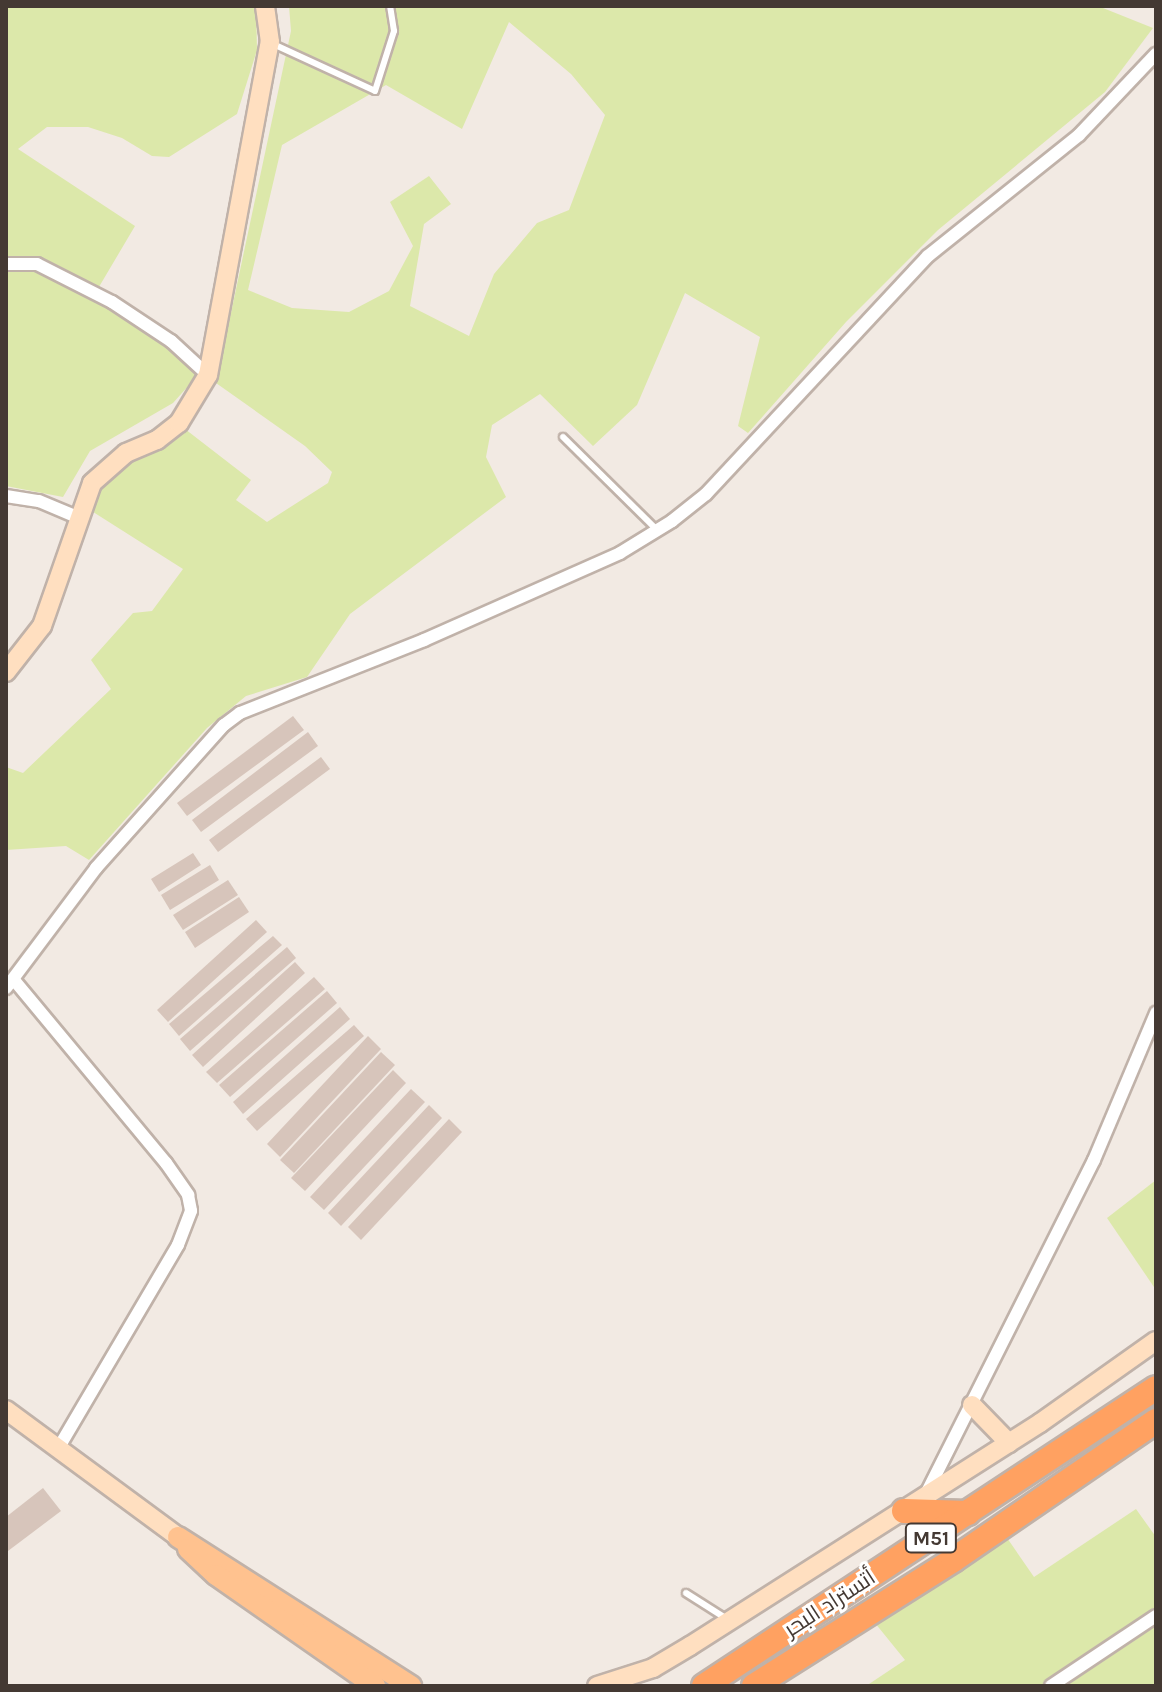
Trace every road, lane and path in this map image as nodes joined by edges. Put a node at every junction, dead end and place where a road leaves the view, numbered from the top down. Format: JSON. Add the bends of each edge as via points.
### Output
{"nodes":[{"id":1,"x":265,"y":6,"type":"edge"},
{"id":2,"x":390,"y":6,"type":"edge"},
{"id":3,"x":270,"y":42,"type":"junction"},
{"id":4,"x":1156,"y":54,"type":"edge"},
{"id":5,"x":6,"y":264,"type":"edge"},
{"id":6,"x":208,"y":375,"type":"junction"},
{"id":7,"x":563,"y":437,"type":"dead end"},
{"id":8,"x":6,"y":496,"type":"edge"},
{"id":9,"x":77,"y":517,"type":"junction"},
{"id":10,"x":657,"y":530,"type":"junction"},
{"id":11,"x":6,"y":672,"type":"edge"},
{"id":12,"x":10,"y":984,"type":"edge"},
{"id":13,"x":1156,"y":1013,"type":"edge"},
{"id":14,"x":1156,"y":1341,"type":"edge"},
{"id":15,"x":1156,"y":1388,"type":"edge"},
{"id":16,"x":972,"y":1405,"type":"junction"},
{"id":17,"x":6,"y":1410,"type":"edge"},
{"id":18,"x":1156,"y":1421,"type":"edge"},
{"id":19,"x":1009,"y":1443,"type":"junction"},
{"id":20,"x":59,"y":1447,"type":"junction"},
{"id":21,"x":914,"y":1504,"type":"junction"},
{"id":22,"x":970,"y":1513,"type":"junction"},
{"id":23,"x":178,"y":1537,"type":"junction"},
{"id":24,"x":686,"y":1593,"type":"dead end"},
{"id":25,"x":1156,"y":1616,"type":"edge"},
{"id":26,"x":730,"y":1622,"type":"junction"},
{"id":27,"x":375,"y":1686,"type":"edge"},
{"id":28,"x":411,"y":1686,"type":"edge"},
{"id":29,"x":597,"y":1686,"type":"edge"},
{"id":30,"x":704,"y":1686,"type":"edge"},
{"id":31,"x":754,"y":1686,"type":"edge"},
{"id":32,"x":1051,"y":1686,"type":"edge"}],
"edges":[{"from":1,"to":3,"type":"main road"},
{"from":2,"to":3,"type":"lane","via":[[394,31],[375,91]]},
{"from":3,"to":6,"type":"main road"},
{"from":4,"to":10,"type":"street","via":[[1079,135],[928,256],[706,494]]},
{"from":5,"to":6,"type":"street","via":[[37,264],[112,302],[171,341]]},
{"from":6,"to":9,"type":"main road","via":[[179,423],[108,466],[92,483]]},
{"from":7,"to":10,"type":"lane"},
{"from":8,"to":9,"type":"street"},
{"from":9,"to":11,"type":"main road","via":[[42,626]]},
{"from":10,"to":12,"type":"street","via":[[620,553],[450,629],[240,713],[96,868]]},
{"from":12,"to":20,"type":"street","via":[[166,1163],[188,1195],[191,1211],[178,1245]]},
{"from":13,"to":16,"type":"street","via":[[1094,1160]]},
{"from":14,"to":19,"type":"main road"},
{"from":15,"to":22,"type":"highway","name":"أتستراد البحر","number":"M51"},
{"from":16,"to":19,"type":"main road"},
{"from":16,"to":21,"type":"street"},
{"from":17,"to":20,"type":"main road"},
{"from":18,"to":31,"type":"highway","name":"أتستراد البحر","number":"M51","via":[[953,1560]]},
{"from":19,"to":21,"type":"main road"},
{"from":20,"to":23,"type":"main road"},
{"from":21,"to":22,"type":"highway","via":[[936,1516]]},
{"from":21,"to":26,"type":"main road"},
{"from":22,"to":30,"type":"highway","name":"أتستراد البحر","number":"M51"},
{"from":23,"to":27,"type":"main road","via":[[216,1575]]},
{"from":23,"to":28,"type":"main road"},
{"from":24,"to":26,"type":"lane"},
{"from":25,"to":32,"type":"street"},
{"from":26,"to":29,"type":"main road","via":[[653,1668]]}]}
